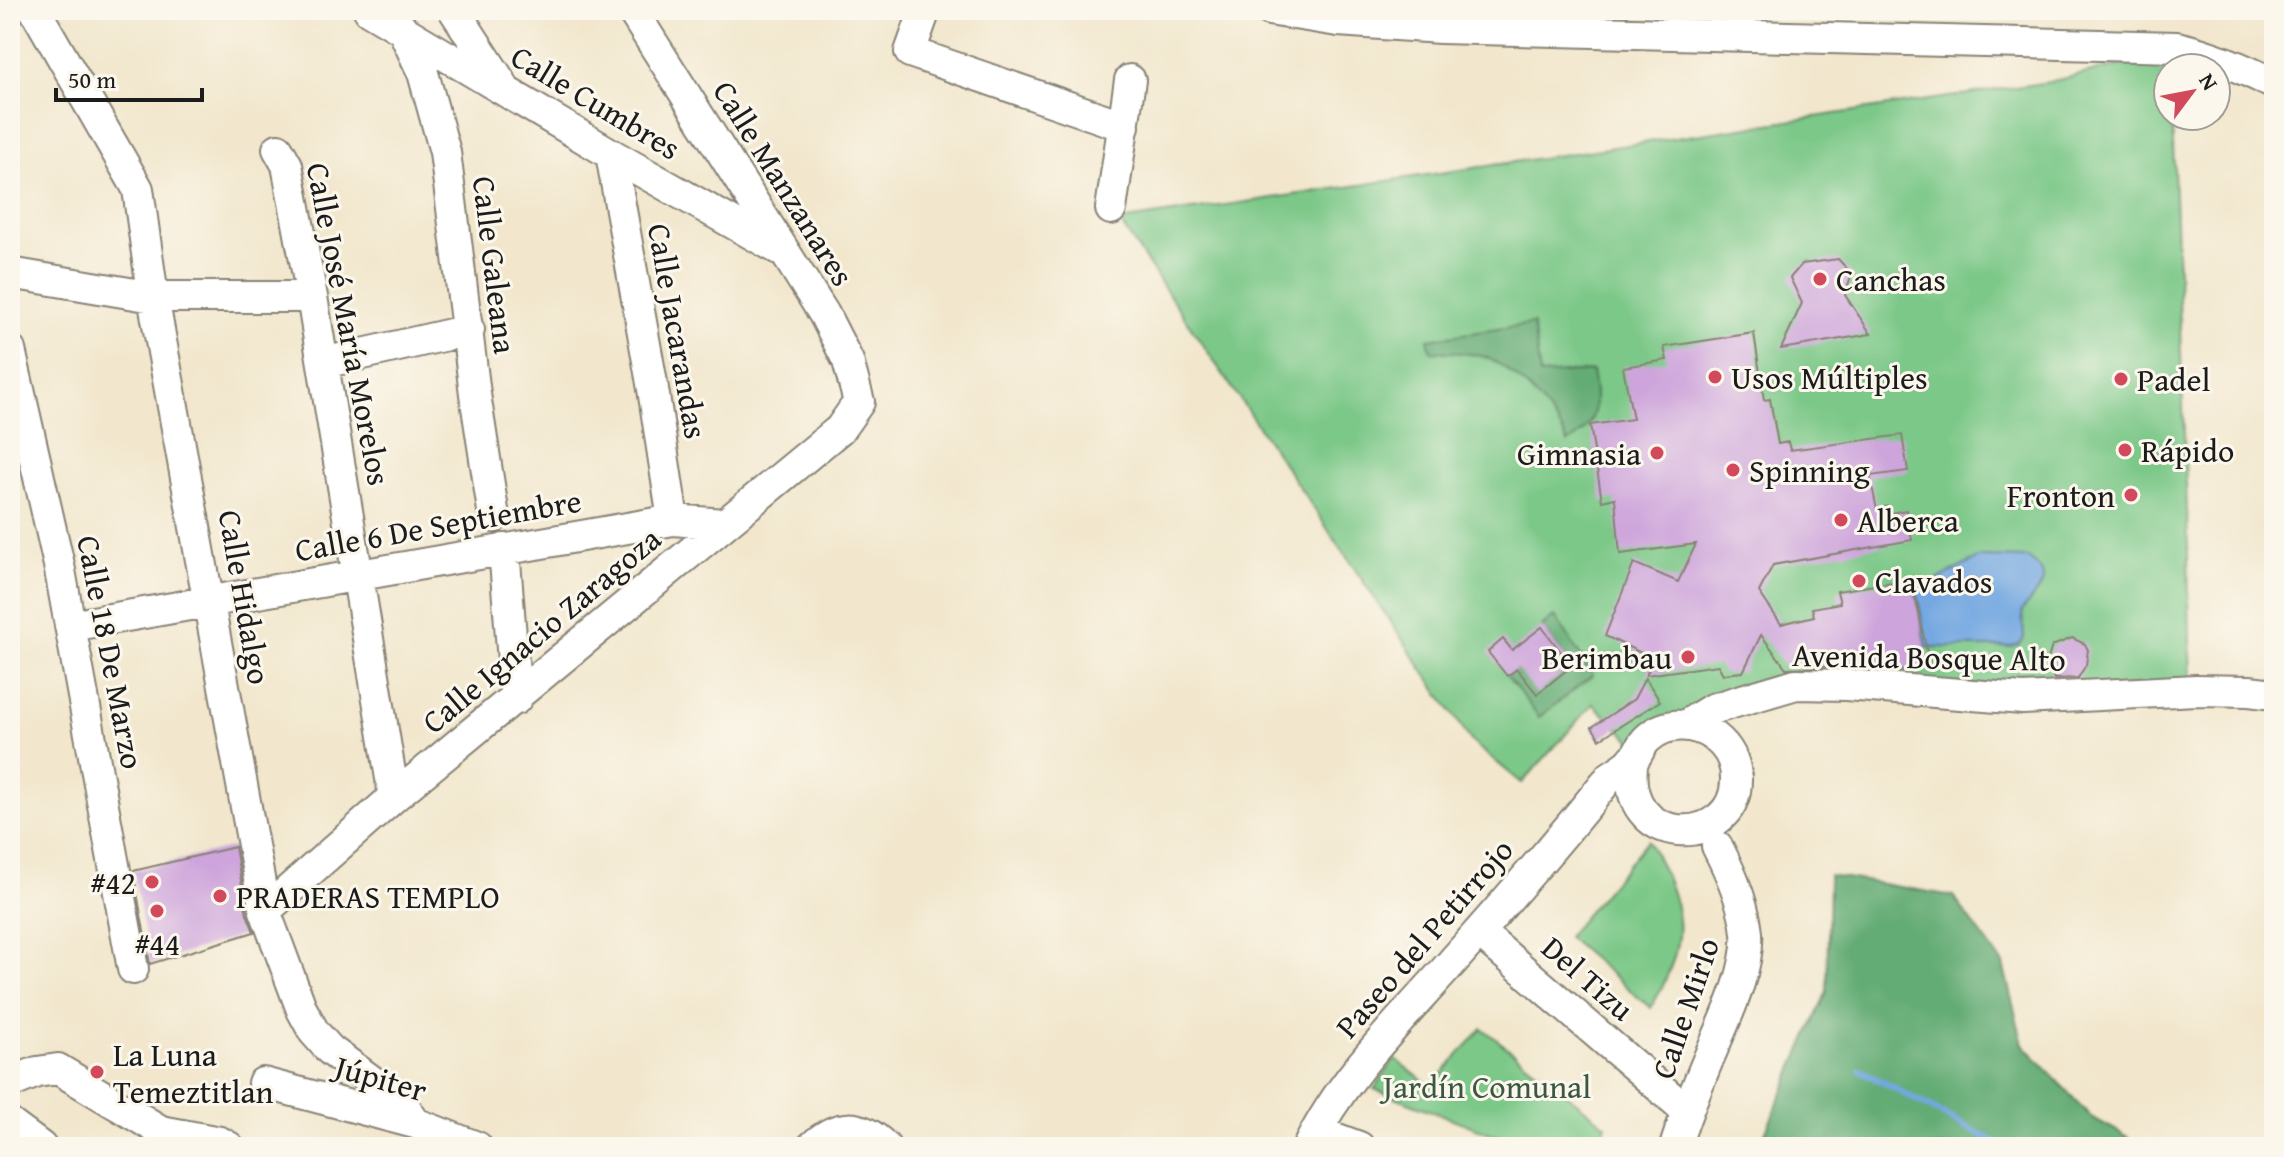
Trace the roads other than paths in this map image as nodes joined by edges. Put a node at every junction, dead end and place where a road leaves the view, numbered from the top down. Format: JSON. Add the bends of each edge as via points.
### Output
{"nodes":[{"id":1,"x":35,"y":10,"type":"edge"},
{"id":2,"x":369,"y":10,"type":"edge"},
{"id":3,"x":454,"y":10,"type":"edge"},
{"id":4,"x":633,"y":10,"type":"edge"},
{"id":5,"x":925,"y":10,"type":"edge"},
{"id":6,"x":1269,"y":10,"type":"edge"},
{"id":7,"x":402,"y":28,"type":"junction"},
{"id":8,"x":1130,"y":80,"type":"dead end"},
{"id":9,"x":2274,"y":84,"type":"edge"},
{"id":10,"x":508,"y":92,"type":"junction"},
{"id":11,"x":1124,"y":126,"type":"junction"},
{"id":12,"x":278,"y":149,"type":"dead end"},
{"id":13,"x":611,"y":154,"type":"junction"},
{"id":14,"x":1111,"y":209,"type":"dead end"},
{"id":15,"x":788,"y":255,"type":"junction"},
{"id":16,"x":10,"y":273,"type":"edge"},
{"id":17,"x":153,"y":297,"type":"junction"},
{"id":18,"x":312,"y":297,"type":"junction"},
{"id":19,"x":469,"y":330,"type":"junction"},
{"id":20,"x":10,"y":350,"type":"edge"},
{"id":21,"x":323,"y":363,"type":"junction"},
{"id":22,"x":859,"y":402,"type":"joint"},
{"id":23,"x":494,"y":517,"type":"dead end"},
{"id":24,"x":673,"y":520,"type":"junction"},
{"id":25,"x":724,"y":524,"type":"junction"},
{"id":26,"x":504,"y":549,"type":"junction"},
{"id":27,"x":359,"y":576,"type":"junction"},
{"id":28,"x":209,"y":601,"type":"junction"},
{"id":29,"x":70,"y":626,"type":"junction"},
{"id":30,"x":2274,"y":694,"type":"edge"},
{"id":31,"x":516,"y":699,"type":"junction"},
{"id":32,"x":1686,"y":725,"type":"junction"},
{"id":33,"x":1616,"y":773,"type":"junction"},
{"id":34,"x":394,"y":797,"type":"junction"},
{"id":35,"x":1713,"y":837,"type":"junction"},
{"id":36,"x":265,"y":911,"type":"junction"},
{"id":37,"x":1479,"y":932,"type":"junction"},
{"id":38,"x":133,"y":969,"type":"dead end"},
{"id":39,"x":10,"y":1083,"type":"edge"},
{"id":40,"x":263,"y":1083,"type":"dead end"},
{"id":41,"x":1687,"y":1111,"type":"junction"},
{"id":42,"x":415,"y":1123,"type":"junction"},
{"id":43,"x":10,"y":1124,"type":"edge"},
{"id":44,"x":1312,"y":1139,"type":"edge"},
{"id":45,"x":222,"y":1145,"type":"edge"},
{"id":46,"x":41,"y":1147,"type":"edge"},
{"id":47,"x":477,"y":1147,"type":"edge"},
{"id":48,"x":812,"y":1147,"type":"edge"},
{"id":49,"x":885,"y":1147,"type":"edge"},
{"id":50,"x":1359,"y":1147,"type":"edge"},
{"id":51,"x":1675,"y":1147,"type":"edge"}],
"edges":[{"from":1,"to":17,"type":"street","name":"Calle Hidalgo","via":[[138,189]]},
{"from":2,"to":7,"type":"street","name":"Calle Cumbres"},
{"from":3,"to":10,"type":"street"},
{"from":4,"to":15,"type":"street","name":"Calle Manzanares"},
{"from":5,"to":11,"type":"street","via":[[910,52]]},
{"from":6,"to":9,"type":"street","via":[[1440,28],[2177,47]]},
{"from":7,"to":10,"type":"street","name":"Calle Cumbres"},
{"from":7,"to":19,"type":"street","name":"Calle Galeana","via":[[423,73],[445,152]]},
{"from":8,"to":11,"type":"street"},
{"from":10,"to":13,"type":"street","name":"Calle Cumbres"},
{"from":11,"to":14,"type":"street"},
{"from":12,"to":18,"type":"street","name":"Calle José María Morelos","via":[[287,165]]},
{"from":13,"to":15,"type":"street","name":"Calle Cumbres"},
{"from":13,"to":24,"type":"street","name":"Calle Jacarandas"},
{"from":15,"to":22,"type":"street","name":"Calle Manzanares","via":[[848,361]]},
{"from":16,"to":17,"type":"street"},
{"from":17,"to":18,"type":"street"},
{"from":17,"to":28,"type":"street","name":"Calle Hidalgo"},
{"from":18,"to":21,"type":"street","name":"Calle José María Morelos"},
{"from":19,"to":21,"type":"street"},
{"from":19,"to":23,"type":"street","name":"Calle Galeana"},
{"from":20,"to":29,"type":"street","name":"Calle 18 De Marzo"},
{"from":21,"to":27,"type":"street","name":"Calle José María Morelos"},
{"from":22,"to":25,"type":"street","name":"Calle Ignacio Zaragoza","via":[[840,429]]},
{"from":24,"to":25,"type":"street","name":"Calle 6 De Septiembre"},
{"from":24,"to":26,"type":"street","name":"Calle 6 De Septiembre"},
{"from":25,"to":31,"type":"street","name":"Calle Ignacio Zaragoza"},
{"from":26,"to":27,"type":"street","name":"Calle 6 De Septiembre"},
{"from":26,"to":31,"type":"street"},
{"from":27,"to":28,"type":"street","name":"Calle 6 De Septiembre"},
{"from":27,"to":34,"type":"street","name":"Calle José María Morelos"},
{"from":28,"to":29,"type":"street","name":"Calle 6 De Septiembre"},
{"from":28,"to":36,"type":"street","name":"Calle Hidalgo"},
{"from":29,"to":38,"type":"street","name":"Calle 18 De Marzo"},
{"from":30,"to":32,"type":"street","name":"Avenida Bosque Alto","via":[[2196,690],[2023,699],[1796,684],[1712,709]]},
{"from":31,"to":34,"type":"street","name":"Calle Ignacio Zaragoza"},
{"from":32,"to":33,"type":"street","via":[[1661,729]]},
{"from":32,"to":35,"type":"street","via":[[1706,730],[1733,760],[1736,781],[1731,801]]},
{"from":33,"to":35,"type":"street","via":[[1630,779],[1636,802],[1651,820]]},
{"from":33,"to":37,"type":"street","name":"Paseo del Petirrojo"},
{"from":34,"to":36,"type":"street","name":"Calle Ignacio Zaragoza"},
{"from":35,"to":41,"type":"street","name":"Calle Mirlo","via":[[1733,881],[1747,935],[1730,1009]]},
{"from":36,"to":42,"type":"street","name":"Calle Hidalgo","via":[[314,1032],[403,1104]]},
{"from":37,"to":41,"type":"street","name":"Del Tizu"},
{"from":37,"to":44,"type":"street","name":"Paseo del Petirrojo","via":[[1363,1062]]},
{"from":39,"to":45,"type":"street","via":[[58,1069],[161,1131]]},
{"from":40,"to":42,"type":"street","name":"Júpiter"},
{"from":41,"to":51,"type":"street","name":"Calle Mirlo"},
{"from":42,"to":47,"type":"street","name":"Júpiter"},
{"from":43,"to":46,"type":"street"},
{"from":44,"to":50,"type":"street"},
{"from":48,"to":49,"type":"street","via":[[836,1129],[854,1128]]}]}
